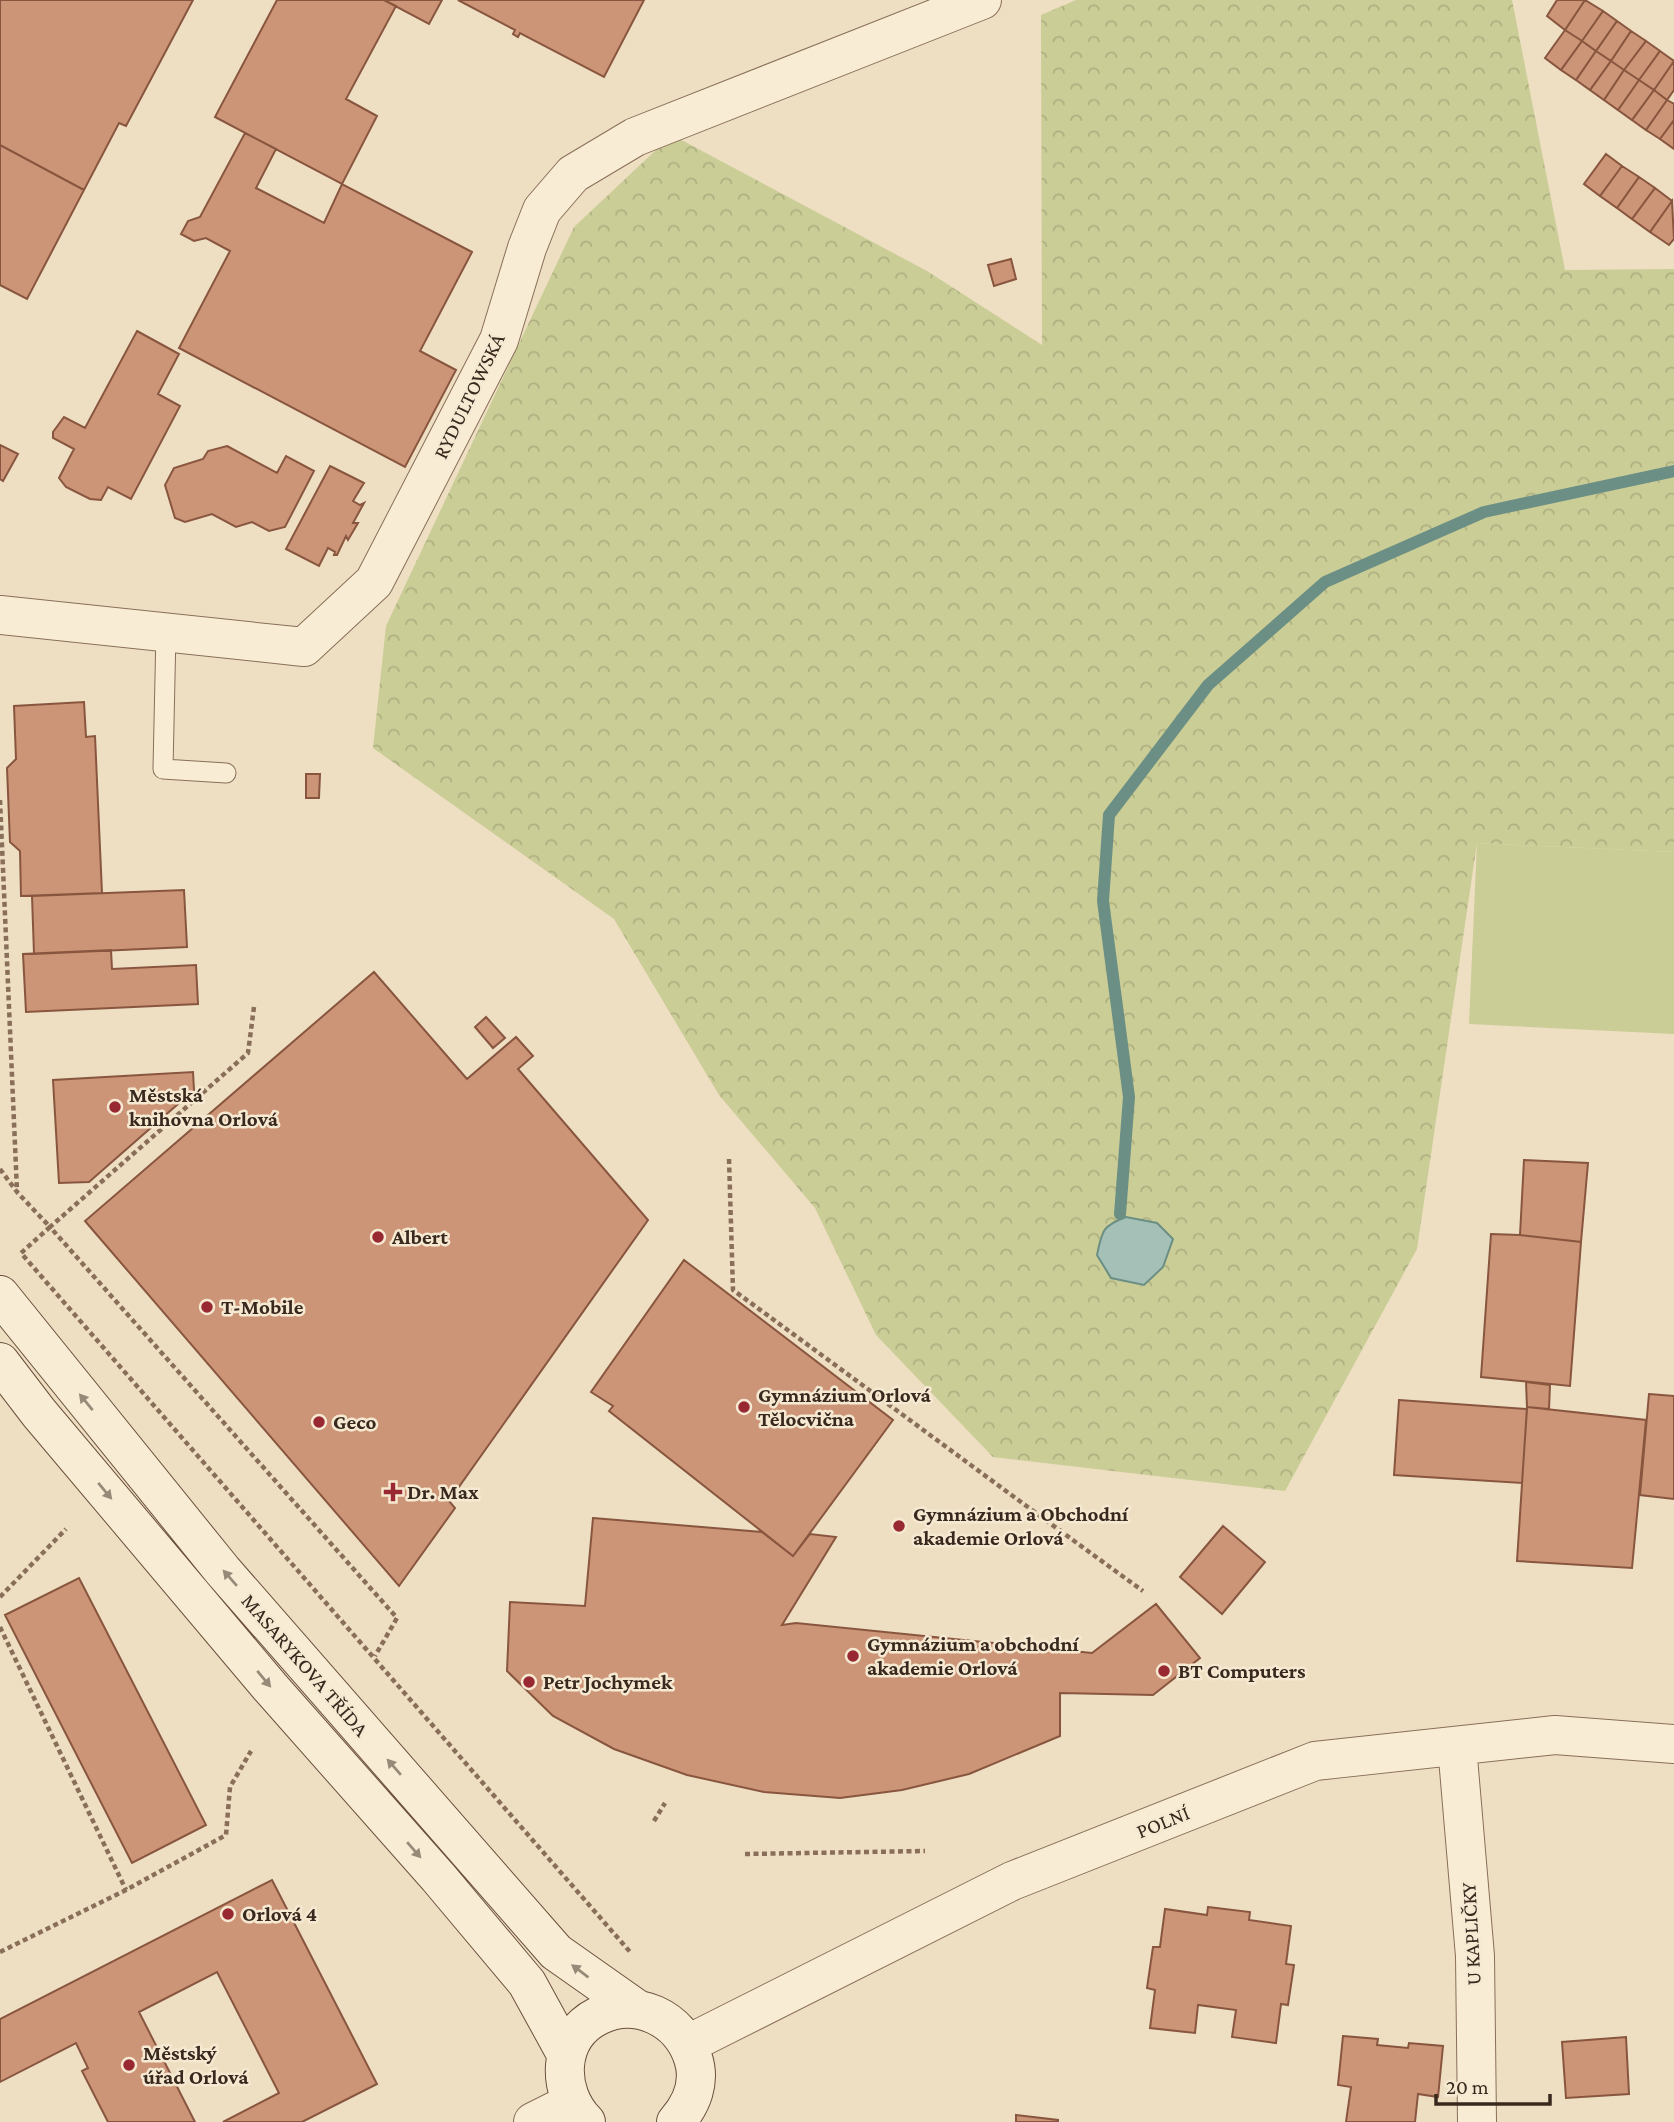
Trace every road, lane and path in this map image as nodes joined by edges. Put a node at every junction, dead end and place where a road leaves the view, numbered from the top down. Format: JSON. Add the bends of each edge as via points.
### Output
{"nodes":[{"id":1,"x":982,"y":0,"type":"edge"},
{"id":2,"x":0,"y":615,"type":"edge"},
{"id":3,"x":166,"y":632,"type":"junction"},
{"id":4,"x":226,"y":773,"type":"dead end"},
{"id":5,"x":0,"y":800,"type":"edge"},
{"id":6,"x":254,"y":1007,"type":"dead end"},
{"id":7,"x":729,"y":1159,"type":"dead end"},
{"id":8,"x":0,"y":1169,"type":"edge"},
{"id":9,"x":17,"y":1192,"type":"junction"},
{"id":10,"x":50,"y":1227,"type":"junction"},
{"id":11,"x":0,"y":1295,"type":"edge"},
{"id":12,"x":0,"y":1362,"type":"edge"},
{"id":13,"x":66,"y":1529,"type":"dead end"},
{"id":14,"x":1143,"y":1591,"type":"dead end"},
{"id":15,"x":0,"y":1597,"type":"edge"},
{"id":16,"x":0,"y":1628,"type":"edge"},
{"id":17,"x":375,"y":1656,"type":"junction"},
{"id":18,"x":1674,"y":1744,"type":"edge"},
{"id":19,"x":1457,"y":1746,"type":"junction"},
{"id":20,"x":251,"y":1751,"type":"dead end"},
{"id":21,"x":665,"y":1804,"type":"dead end"},
{"id":22,"x":654,"y":1821,"type":"dead end"},
{"id":23,"x":925,"y":1852,"type":"dead end"},
{"id":24,"x":745,"y":1854,"type":"dead end"},
{"id":25,"x":126,"y":1890,"type":"junction"},
{"id":26,"x":0,"y":1952,"type":"edge"},
{"id":27,"x":631,"y":1953,"type":"dead end"},
{"id":28,"x":636,"y":2009,"type":"junction"},
{"id":29,"x":688,"y":2044,"type":"junction"},
{"id":30,"x":566,"y":2054,"type":"junction"},
{"id":31,"x":578,"y":2113,"type":"edge"},
{"id":32,"x":692,"y":2113,"type":"edge"},
{"id":33,"x":533,"y":2122,"type":"edge"},
{"id":34,"x":1477,"y":2122,"type":"edge"}],
"edges":[{"from":1,"to":3,"type":"street","name":"RYDULTOWSKÁ","via":[[635,137],[573,174],[542,210],[499,340],[374,582],[304,647]]},
{"from":2,"to":3,"type":"street","name":"RYDULTOWSKÁ"},
{"from":3,"to":4,"type":"lane","via":[[163,769]]},
{"from":5,"to":9,"type":"path"},
{"from":6,"to":10,"type":"path","via":[[248,1053]]},
{"from":7,"to":14,"type":"path","via":[[733,1290]]},
{"from":8,"to":9,"type":"path"},
{"from":9,"to":10,"type":"path"},
{"from":10,"to":17,"type":"path","via":[[397,1618]]},
{"from":10,"to":17,"type":"path","via":[[21,1253]]},
{"from":28,"to":11,"type":"street","name":"MASARYKOVA TŘÍDA","one_way":true,"via":[[556,1952],[223,1570]]},
{"from":12,"to":30,"type":"street","name":"MASARYKOVA TŘÍDA","one_way":true,"via":[[270,1687],[527,1983]]},
{"from":13,"to":15,"type":"path"},
{"from":16,"to":25,"type":"path"},
{"from":17,"to":27,"type":"path"},
{"from":18,"to":19,"type":"street","name":"POLNÍ","via":[[1555,1735]]},
{"from":19,"to":29,"type":"street","name":"POLNÍ","via":[[1315,1762],[1012,1881]]},
{"from":19,"to":34,"type":"street","name":"U KAPLIČKY","via":[[1475,1956]]},
{"from":20,"to":25,"type":"path","via":[[230,1787],[226,1835]]},
{"from":21,"to":22,"type":"path"},
{"from":23,"to":24,"type":"path"},
{"from":25,"to":26,"type":"path"},
{"from":28,"to":29,"type":"street","name":"MASARYKOVA TŘÍDA","via":[[666,2020]]},
{"from":28,"to":30,"type":"street","via":[[596,2017],[583,2027]]},
{"from":29,"to":32,"type":"street","via":[[694,2062]]},
{"from":30,"to":31,"type":"street","via":[[564,2077]]},
{"from":31,"to":33,"type":"street"}]}
